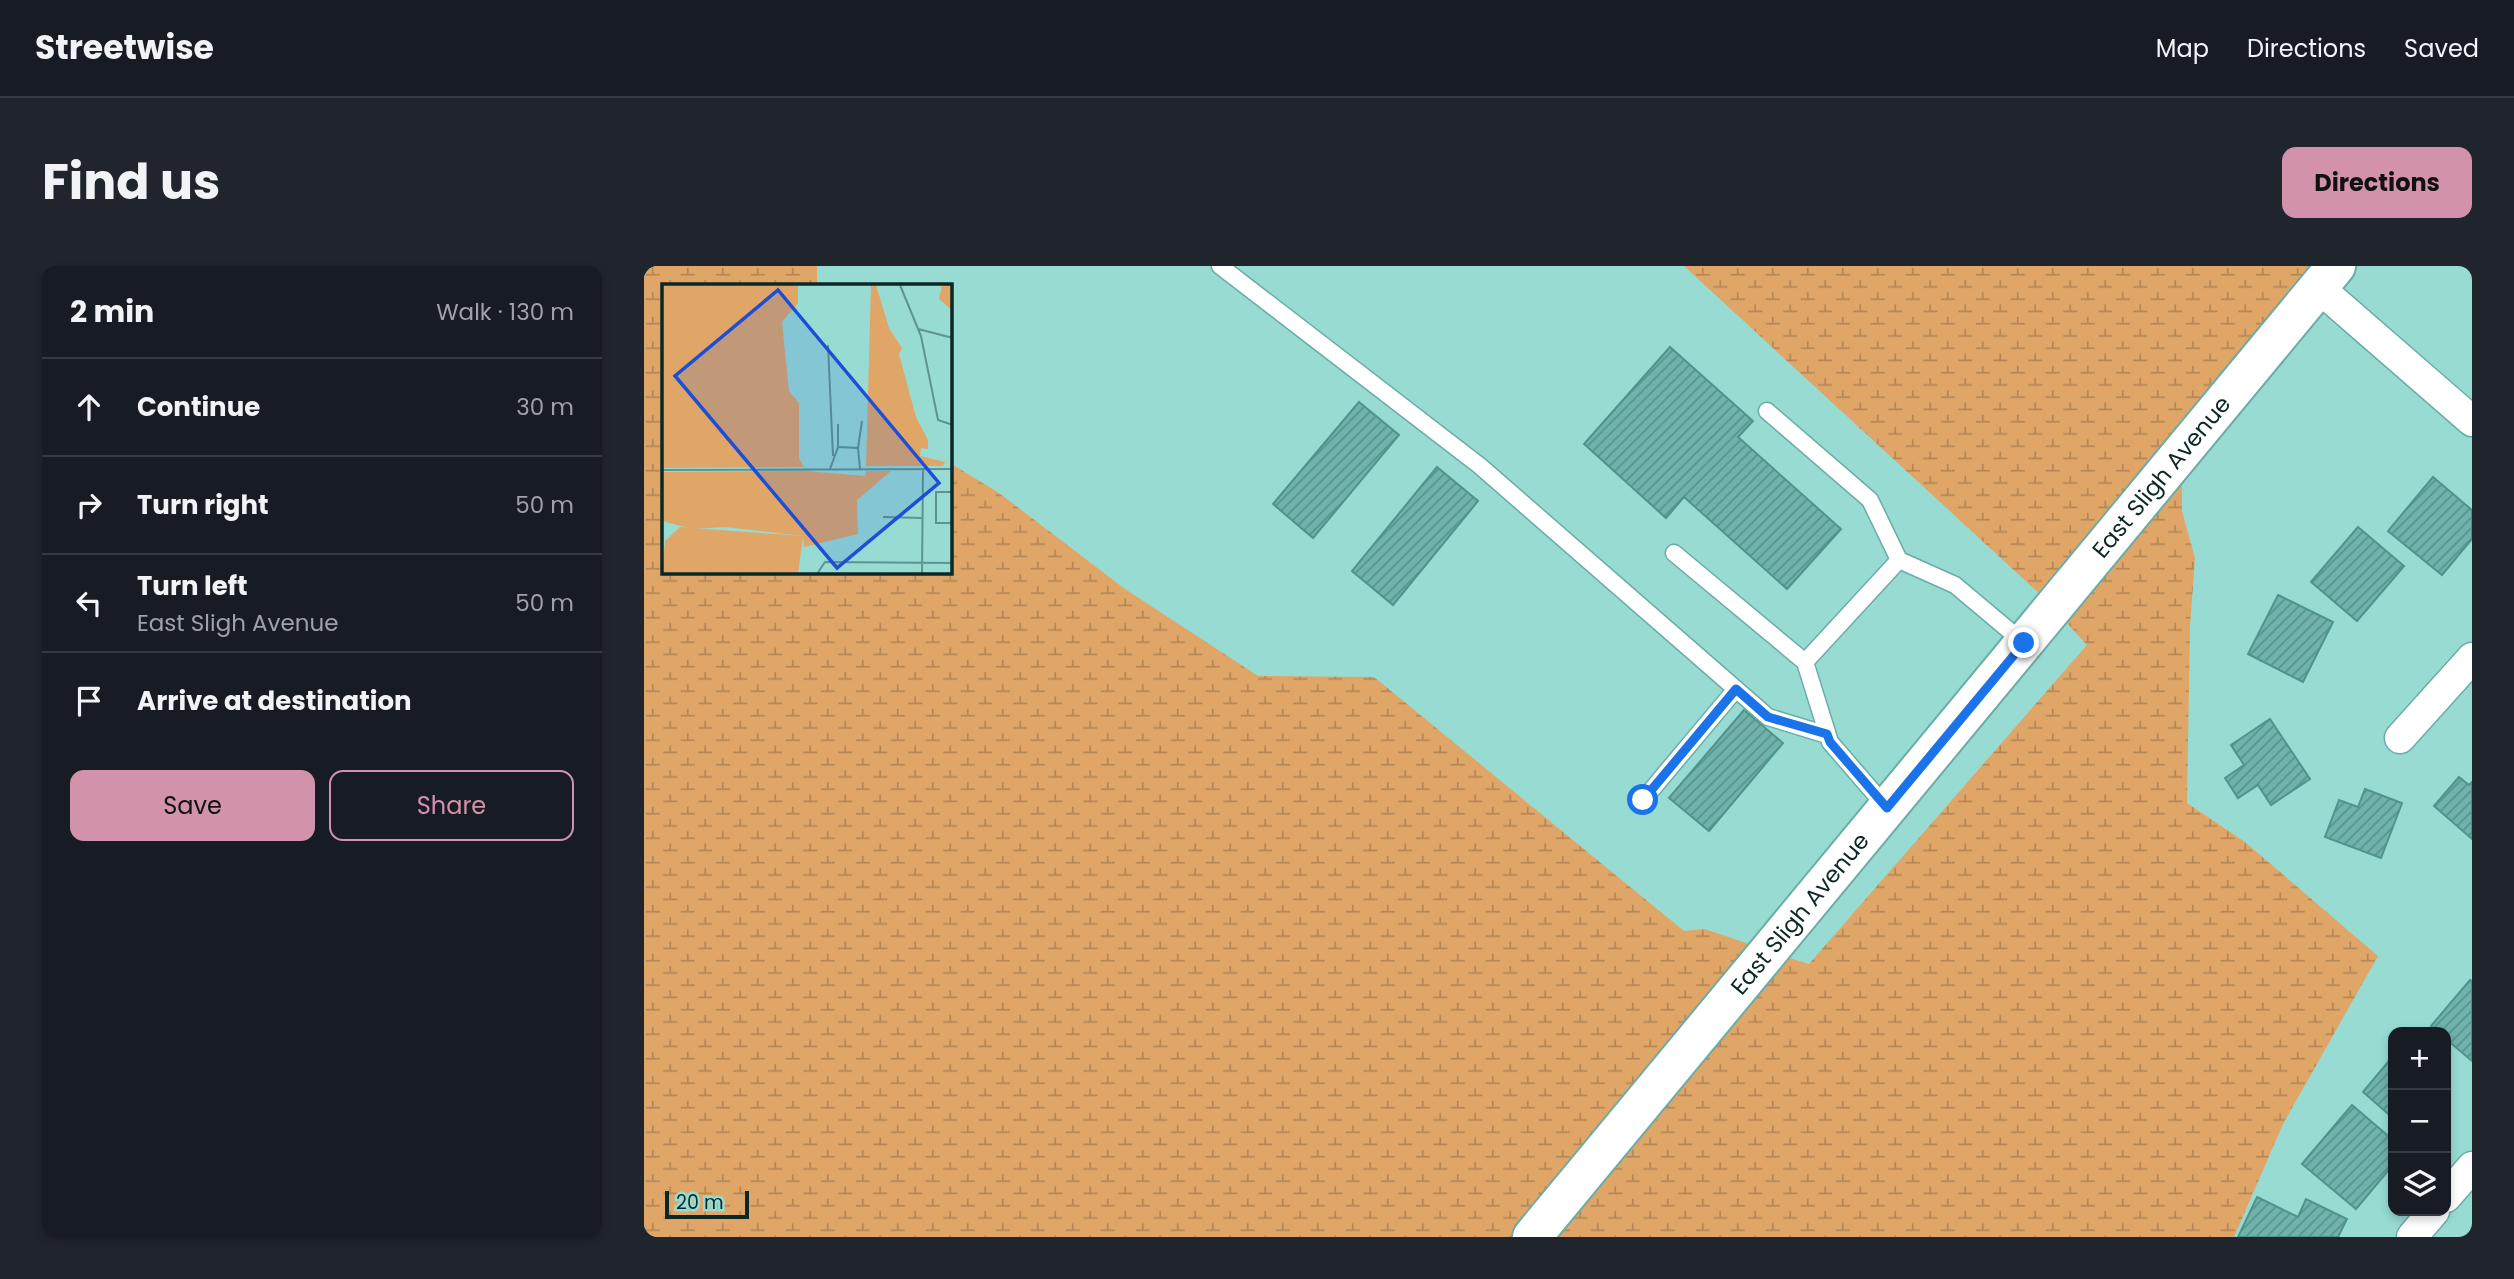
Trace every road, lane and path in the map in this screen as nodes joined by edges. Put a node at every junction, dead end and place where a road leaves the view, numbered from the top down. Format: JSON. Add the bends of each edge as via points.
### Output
{"nodes":[{"id":1,"x":1220,"y":266,"type":"edge"},
{"id":2,"x":2327,"y":276,"type":"edge"},
{"id":3,"x":1767,"y":411,"type":"dead end"},
{"id":4,"x":2472,"y":421,"type":"edge"},
{"id":5,"x":1674,"y":553,"type":"dead end"},
{"id":6,"x":1899,"y":560,"type":"junction"},
{"id":7,"x":2024,"y":643,"type":"junction"},
{"id":8,"x":2472,"y":658,"type":"edge"},
{"id":9,"x":1805,"y":662,"type":"junction"},
{"id":10,"x":1736,"y":689,"type":"junction"},
{"id":11,"x":1827,"y":734,"type":"junction"},
{"id":12,"x":2400,"y":738,"type":"dead end"},
{"id":13,"x":1643,"y":800,"type":"dead end"},
{"id":14,"x":1887,"y":808,"type":"junction"},
{"id":15,"x":2472,"y":1167,"type":"edge"},
{"id":16,"x":2451,"y":1191,"type":"edge"},
{"id":17,"x":2430,"y":1216,"type":"edge"},
{"id":18,"x":1532,"y":1237,"type":"edge"},
{"id":19,"x":2412,"y":1237,"type":"edge"}],
"edges":[{"from":1,"to":10,"type":"lane","via":[[1480,466]]},
{"from":2,"to":4,"type":"street"},
{"from":2,"to":7,"type":"street","name":"East Sligh Avenue"},
{"from":3,"to":6,"type":"lane","via":[[1870,500]]},
{"from":5,"to":9,"type":"lane"},
{"from":6,"to":7,"type":"lane","via":[[1955,586]]},
{"from":6,"to":9,"type":"lane"},
{"from":7,"to":14,"type":"street","name":"East Sligh Avenue"},
{"from":8,"to":12,"type":"street"},
{"from":9,"to":11,"type":"lane"},
{"from":10,"to":11,"type":"lane","via":[[1768,717]]},
{"from":10,"to":13,"type":"lane"},
{"from":11,"to":14,"type":"lane"},
{"from":14,"to":18,"type":"street","name":"East Sligh Avenue"},
{"from":15,"to":16,"type":"street"},
{"from":17,"to":19,"type":"street"}]}
